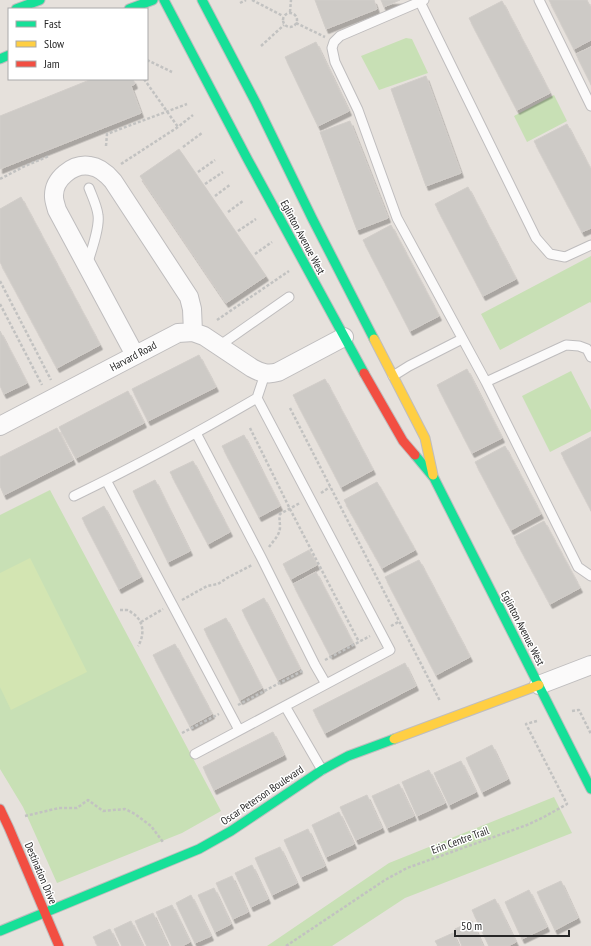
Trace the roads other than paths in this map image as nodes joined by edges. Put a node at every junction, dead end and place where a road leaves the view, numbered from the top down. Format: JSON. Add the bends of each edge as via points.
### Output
{"nodes":[{"id":1,"x":40,"y":0,"type":"edge"},
{"id":2,"x":153,"y":0,"type":"edge"},
{"id":3,"x":164,"y":0,"type":"edge"},
{"id":4,"x":202,"y":0,"type":"edge"},
{"id":5,"x":539,"y":0,"type":"edge"},
{"id":6,"x":422,"y":1,"type":"edge"},
{"id":7,"x":19,"y":8,"type":"edge"},
{"id":8,"x":132,"y":8,"type":"edge"},
{"id":9,"x":591,"y":106,"type":"edge"},
{"id":10,"x":89,"y":188,"type":"dead end"},
{"id":11,"x":591,"y":245,"type":"edge"},
{"id":12,"x":87,"y":266,"type":"junction"},
{"id":13,"x":289,"y":297,"type":"dead end"},
{"id":14,"x":192,"y":332,"type":"junction"},
{"id":15,"x":344,"y":337,"type":"junction"},
{"id":16,"x":462,"y":339,"type":"junction"},
{"id":17,"x":219,"y":346,"type":"junction"},
{"id":18,"x":135,"y":355,"type":"junction"},
{"id":19,"x":591,"y":357,"type":"edge"},
{"id":20,"x":265,"y":374,"type":"junction"},
{"id":21,"x":393,"y":376,"type":"junction"},
{"id":22,"x":486,"y":382,"type":"junction"},
{"id":23,"x":257,"y":398,"type":"junction"},
{"id":24,"x":1,"y":423,"type":"edge"},
{"id":25,"x":196,"y":433,"type":"junction"},
{"id":26,"x":434,"y":478,"type":"junction"},
{"id":27,"x":106,"y":480,"type":"junction"},
{"id":28,"x":74,"y":496,"type":"dead end"},
{"id":29,"x":591,"y":576,"type":"edge"},
{"id":30,"x":591,"y":665,"type":"edge"},
{"id":31,"x":326,"y":684,"type":"junction"},
{"id":32,"x":539,"y":685,"type":"junction"},
{"id":33,"x":285,"y":706,"type":"junction"},
{"id":34,"x":239,"y":730,"type":"junction"},
{"id":35,"x":195,"y":754,"type":"dead end"},
{"id":36,"x":322,"y":770,"type":"junction"},
{"id":37,"x":591,"y":790,"type":"edge"},
{"id":38,"x":0,"y":809,"type":"edge"},
{"id":39,"x":45,"y":914,"type":"junction"},
{"id":40,"x":0,"y":931,"type":"edge"},
{"id":41,"x":59,"y":946,"type":"edge"}],
"edges":[{"from":1,"to":7,"type":"main road"},
{"from":2,"to":8,"type":"main road"},
{"from":3,"to":15,"type":"main road","name":"Eglinton Avenue West"},
{"from":4,"to":21,"type":"main road","name":"Eglinton Avenue West"},
{"from":5,"to":9,"type":"lane"},
{"from":6,"to":11,"type":"lane","via":[[536,238],[550,254],[565,257]]},
{"from":6,"to":16,"type":"lane","via":[[340,36],[332,48],[335,62],[358,110],[397,218]]},
{"from":10,"to":12,"type":"lane","via":[[99,217]]},
{"from":12,"to":14,"type":"street","via":[[58,210],[54,196],[63,175],[83,166],[102,170],[113,181],[189,297]]},
{"from":12,"to":18,"type":"street"},
{"from":13,"to":17,"type":"lane"},
{"from":14,"to":17,"type":"street"},
{"from":14,"to":18,"type":"street","name":"Harvard Road","via":[[178,333]]},
{"from":15,"to":20,"type":"street","via":[[278,372]]},
{"from":15,"to":26,"type":"main road","name":"Eglinton Avenue West","via":[[403,441]]},
{"from":16,"to":21,"type":"lane"},
{"from":16,"to":22,"type":"lane"},
{"from":17,"to":20,"type":"street"},
{"from":18,"to":24,"type":"street","name":"Harvard Road"},
{"from":19,"to":22,"type":"lane","via":[[587,349],[566,345]]},
{"from":20,"to":23,"type":"lane"},
{"from":21,"to":26,"type":"main road","name":"Eglinton Avenue West","via":[[425,438]]},
{"from":22,"to":29,"type":"lane","via":[[578,567]]},
{"from":23,"to":25,"type":"lane"},
{"from":23,"to":31,"type":"lane","via":[[390,650]]},
{"from":25,"to":27,"type":"lane"},
{"from":25,"to":31,"type":"lane"},
{"from":26,"to":32,"type":"main road","name":"Eglinton Avenue West"},
{"from":27,"to":28,"type":"lane"},
{"from":27,"to":34,"type":"lane"},
{"from":30,"to":32,"type":"street"},
{"from":31,"to":33,"type":"lane"},
{"from":32,"to":36,"type":"main road","name":"Oscar Peterson Boulevard","via":[[348,756]]},
{"from":32,"to":37,"type":"main road","name":"Eglinton Avenue West"},
{"from":33,"to":34,"type":"lane"},
{"from":33,"to":36,"type":"lane"},
{"from":34,"to":35,"type":"lane"},
{"from":36,"to":39,"type":"main road","name":"Oscar Peterson Boulevard","via":[[231,831],[199,849]]},
{"from":38,"to":39,"type":"main road","name":"Destination Drive"},
{"from":39,"to":40,"type":"main road","name":"Oscar Peterson Boulevard"},
{"from":39,"to":41,"type":"main road","name":"Destination Drive"}]}
